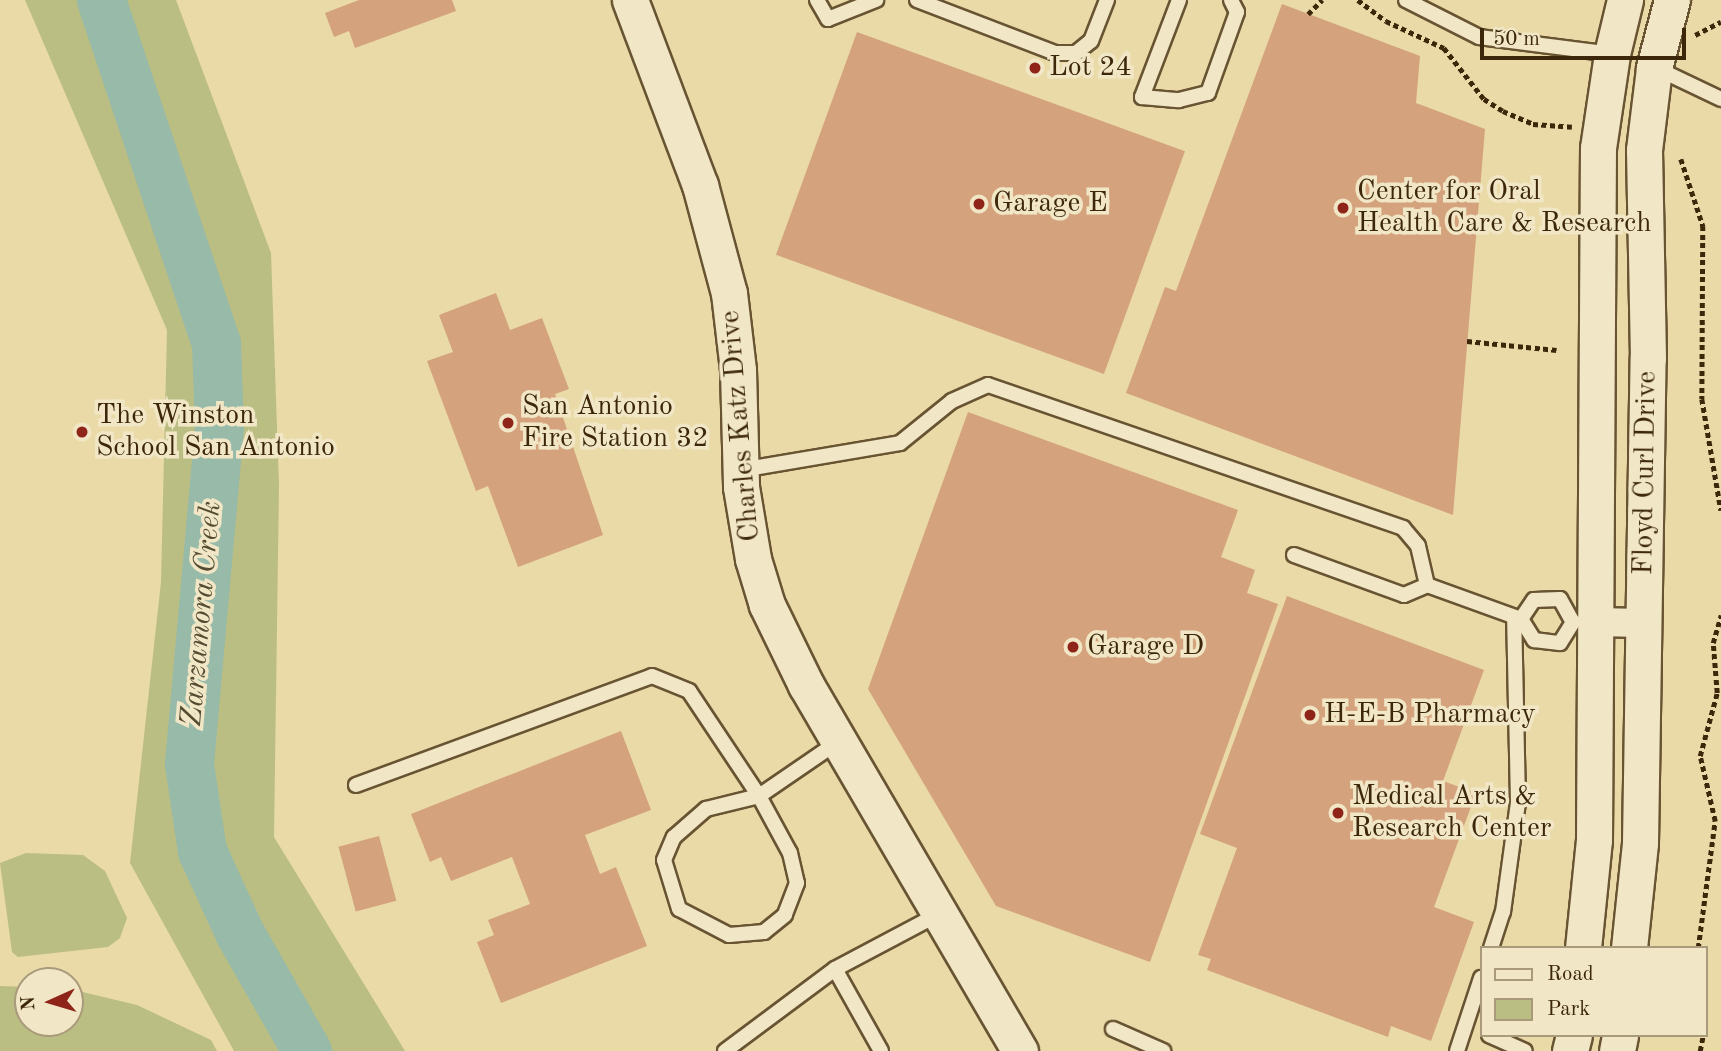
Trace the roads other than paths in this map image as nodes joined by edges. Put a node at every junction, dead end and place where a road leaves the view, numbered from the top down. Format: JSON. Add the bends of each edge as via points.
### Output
{"nodes":[{"id":1,"x":630,"y":0,"type":"edge"},
{"id":2,"x":817,"y":0,"type":"edge"},
{"id":3,"x":876,"y":0,"type":"edge"},
{"id":4,"x":917,"y":0,"type":"edge"},
{"id":5,"x":1107,"y":0,"type":"edge"},
{"id":6,"x":1179,"y":0,"type":"edge"},
{"id":7,"x":1231,"y":0,"type":"edge"},
{"id":8,"x":1406,"y":0,"type":"edge"},
{"id":9,"x":1625,"y":0,"type":"edge"},
{"id":10,"x":1672,"y":0,"type":"edge"},
{"id":11,"x":1612,"y":54,"type":"junction"},
{"id":12,"x":1654,"y":68,"type":"junction"},
{"id":13,"x":1721,"y":99,"type":"edge"},
{"id":14,"x":740,"y":470,"type":"junction"},
{"id":15,"x":1294,"y":555,"type":"dead end"},
{"id":16,"x":1427,"y":584,"type":"junction"},
{"id":17,"x":1518,"y":618,"type":"junction"},
{"id":18,"x":1584,"y":622,"type":"junction"},
{"id":19,"x":1644,"y":624,"type":"junction"},
{"id":20,"x":839,"y":741,"type":"junction"},
{"id":21,"x":356,"y":785,"type":"dead end"},
{"id":22,"x":759,"y":796,"type":"junction"},
{"id":23,"x":940,"y":914,"type":"junction"},
{"id":24,"x":1492,"y":946,"type":"edge"},
{"id":25,"x":1583,"y":946,"type":"edge"},
{"id":26,"x":1629,"y":946,"type":"edge"},
{"id":27,"x":835,"y":969,"type":"junction"},
{"id":28,"x":1480,"y":981,"type":"edge"},
{"id":29,"x":1466,"y":1025,"type":"junction"},
{"id":30,"x":1113,"y":1029,"type":"dead end"},
{"id":31,"x":1480,"y":1032,"type":"edge"},
{"id":32,"x":1494,"y":1037,"type":"edge"},
{"id":33,"x":725,"y":1051,"type":"edge"},
{"id":34,"x":881,"y":1051,"type":"edge"},
{"id":35,"x":1020,"y":1051,"type":"edge"},
{"id":36,"x":1163,"y":1051,"type":"edge"},
{"id":37,"x":1457,"y":1051,"type":"edge"},
{"id":38,"x":1525,"y":1051,"type":"edge"}],
"edges":[{"from":1,"to":14,"type":"street","name":"Charles Katz Drive","via":[[700,186],[729,293],[738,370]]},
{"from":2,"to":3,"type":"lane","via":[[828,19]]},
{"from":4,"to":5,"type":"lane","via":[[1055,54],[1076,53],[1091,41]]},
{"from":6,"to":7,"type":"lane","via":[[1142,97],[1179,100],[1208,93],[1237,12]]},
{"from":8,"to":11,"type":"lane","via":[[1479,37]]},
{"from":9,"to":11,"type":"street","name":"Floyd Curl Drive"},
{"from":10,"to":12,"type":"street","name":"Floyd Curl Drive"},
{"from":11,"to":12,"type":"street"},
{"from":11,"to":18,"type":"street","name":"Floyd Curl Drive","via":[[1598,148]]},
{"from":12,"to":13,"type":"lane"},
{"from":12,"to":19,"type":"street","name":"Floyd Curl Drive","via":[[1644,150],[1648,358]]},
{"from":14,"to":16,"type":"lane","via":[[900,443],[952,401],[988,384],[1403,528],[1418,547]]},
{"from":14,"to":20,"type":"street","name":"Charles Katz Drive","via":[[753,559],[768,605]]},
{"from":15,"to":16,"type":"lane","via":[[1404,595]]},
{"from":16,"to":17,"type":"lane"},
{"from":17,"to":18,"type":"lane","via":[[1534,600],[1560,599]]},
{"from":17,"to":18,"type":"lane","via":[[1534,640],[1560,643]]},
{"from":17,"to":24,"type":"lane","via":[[1518,802],[1503,912]]},
{"from":18,"to":19,"type":"street"},
{"from":18,"to":25,"type":"street","name":"Floyd Curl Drive","via":[[1594,841]]},
{"from":19,"to":26,"type":"street","name":"Floyd Curl Drive","via":[[1640,843]]},
{"from":20,"to":22,"type":"lane"},
{"from":20,"to":23,"type":"street","name":"Charles Katz Drive"},
{"from":21,"to":22,"type":"lane","via":[[652,676],[689,691]]},
{"from":22,"to":22,"type":"lane","via":[[706,809],[674,837],[664,860],[679,909],[729,934],[764,932],[785,915],[797,883],[790,853]]},
{"from":23,"to":27,"type":"lane"},
{"from":23,"to":35,"type":"street","name":"Charles Katz Drive"},
{"from":27,"to":33,"type":"lane"},
{"from":27,"to":34,"type":"lane"},
{"from":28,"to":29,"type":"lane"},
{"from":29,"to":31,"type":"lane"},
{"from":29,"to":37,"type":"lane"},
{"from":30,"to":36,"type":"lane"},
{"from":32,"to":38,"type":"lane"}]}
